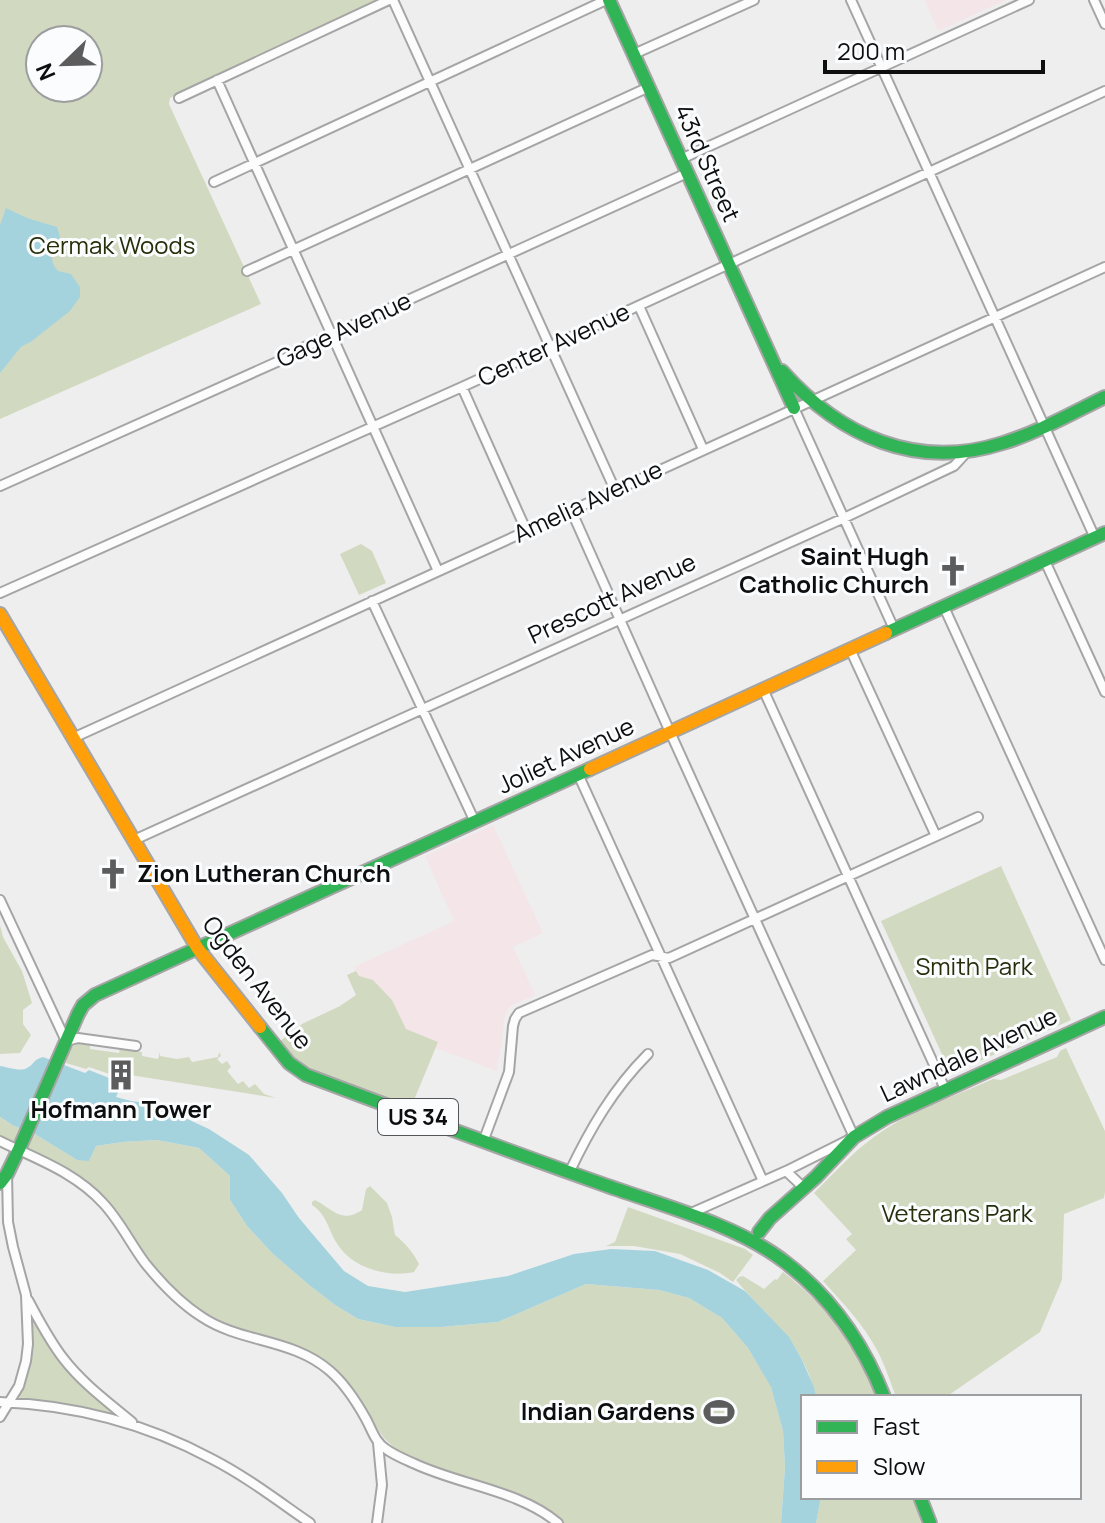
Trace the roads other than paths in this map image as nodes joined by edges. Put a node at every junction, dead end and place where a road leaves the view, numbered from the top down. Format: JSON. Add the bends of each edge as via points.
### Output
{"nodes":[{"id":1,"x":391,"y":0,"type":"edge"},
{"id":2,"x":607,"y":0,"type":"edge"},
{"id":3,"x":754,"y":0,"type":"edge"},
{"id":4,"x":851,"y":0,"type":"edge"},
{"id":5,"x":1029,"y":0,"type":"edge"},
{"id":6,"x":1094,"y":0,"type":"edge"},
{"id":7,"x":1105,"y":24,"type":"edge"},
{"id":8,"x":634,"y":54,"type":"junction"},
{"id":9,"x":882,"y":67,"type":"junction"},
{"id":10,"x":217,"y":80,"type":"junction"},
{"id":11,"x":430,"y":82,"type":"junction"},
{"id":12,"x":649,"y":87,"type":"junction"},
{"id":13,"x":1105,"y":91,"type":"edge"},
{"id":14,"x":179,"y":98,"type":"dead end"},
{"id":15,"x":681,"y":159,"type":"junction"},
{"id":16,"x":255,"y":163,"type":"junction"},
{"id":17,"x":469,"y":168,"type":"junction"},
{"id":18,"x":929,"y":172,"type":"junction"},
{"id":19,"x":687,"y":173,"type":"junction"},
{"id":20,"x":214,"y":182,"type":"dead end"},
{"id":21,"x":293,"y":249,"type":"junction"},
{"id":22,"x":508,"y":253,"type":"junction"},
{"id":23,"x":729,"y":264,"type":"junction"},
{"id":24,"x":1105,"y":267,"type":"edge"},
{"id":25,"x":247,"y":271,"type":"dead end"},
{"id":26,"x":639,"y":306,"type":"junction"},
{"id":27,"x":995,"y":317,"type":"junction"},
{"id":28,"x":332,"y":335,"type":"junction"},
{"id":29,"x":765,"y":343,"type":"junction"},
{"id":30,"x":550,"y":346,"type":"junction"},
{"id":31,"x":462,"y":387,"type":"junction"},
{"id":32,"x":1105,"y":397,"type":"edge"},
{"id":33,"x":809,"y":401,"type":"junction"},
{"id":34,"x":794,"y":408,"type":"junction"},
{"id":35,"x":1045,"y":425,"type":"junction"},
{"id":36,"x":373,"y":427,"type":"junction"},
{"id":37,"x":703,"y":449,"type":"junction"},
{"id":38,"x":968,"y":451,"type":"junction"},
{"id":39,"x":0,"y":486,"type":"edge"},
{"id":40,"x":615,"y":490,"type":"junction"},
{"id":41,"x":571,"y":510,"type":"junction"},
{"id":42,"x":844,"y":518,"type":"junction"},
{"id":43,"x":526,"y":530,"type":"junction"},
{"id":44,"x":1100,"y":536,"type":"edge"},
{"id":45,"x":1045,"y":561,"type":"junction"},
{"id":46,"x":438,"y":571,"type":"junction"},
{"id":47,"x":0,"y":593,"type":"edge"},
{"id":48,"x":372,"y":601,"type":"junction"},
{"id":49,"x":944,"y":607,"type":"junction"},
{"id":50,"x":0,"y":614,"type":"edge"},
{"id":51,"x":621,"y":619,"type":"junction"},
{"id":52,"x":894,"y":629,"type":"junction"},
{"id":53,"x":850,"y":649,"type":"junction"},
{"id":54,"x":763,"y":689,"type":"junction"},
{"id":55,"x":1105,"y":692,"type":"edge"},
{"id":56,"x":423,"y":709,"type":"junction"},
{"id":57,"x":670,"y":732,"type":"junction"},
{"id":58,"x":72,"y":738,"type":"junction"},
{"id":59,"x":578,"y":774,"type":"junction"},
{"id":60,"x":978,"y":817,"type":"dead end"},
{"id":61,"x":475,"y":822,"type":"junction"},
{"id":62,"x":936,"y":836,"type":"junction"},
{"id":63,"x":134,"y":840,"type":"junction"},
{"id":64,"x":848,"y":876,"type":"junction"},
{"id":65,"x":0,"y":900,"type":"edge"},
{"id":66,"x":755,"y":919,"type":"junction"},
{"id":67,"x":198,"y":949,"type":"junction"},
{"id":68,"x":661,"y":957,"type":"junction"},
{"id":69,"x":1105,"y":960,"type":"edge"},
{"id":70,"x":1105,"y":1017,"type":"edge"},
{"id":71,"x":136,"y":1046,"type":"dead end"},
{"id":72,"x":64,"y":1047,"type":"junction"},
{"id":73,"x":648,"y":1054,"type":"dead end"},
{"id":74,"x":945,"y":1089,"type":"junction"},
{"id":75,"x":854,"y":1137,"type":"junction"},
{"id":76,"x":0,"y":1141,"type":"edge"},
{"id":77,"x":483,"y":1142,"type":"junction"},
{"id":78,"x":21,"y":1145,"type":"junction"},
{"id":79,"x":786,"y":1171,"type":"junction"},
{"id":80,"x":569,"y":1173,"type":"junction"},
{"id":81,"x":3,"y":1178,"type":"edge"},
{"id":82,"x":763,"y":1181,"type":"junction"},
{"id":83,"x":804,"y":1188,"type":"junction"},
{"id":84,"x":687,"y":1215,"type":"junction"},
{"id":85,"x":756,"y":1237,"type":"junction"},
{"id":86,"x":26,"y":1295,"type":"junction"},
{"id":87,"x":883,"y":1395,"type":"edge"},
{"id":88,"x":5,"y":1402,"type":"edge"},
{"id":89,"x":0,"y":1417,"type":"edge"},
{"id":90,"x":135,"y":1425,"type":"junction"},
{"id":91,"x":378,"y":1442,"type":"junction"},
{"id":92,"x":921,"y":1499,"type":"edge"},
{"id":93,"x":379,"y":1521,"type":"edge"},
{"id":94,"x":310,"y":1523,"type":"edge"},
{"id":95,"x":558,"y":1523,"type":"edge"},
{"id":96,"x":930,"y":1523,"type":"edge"}],
"edges":[{"from":1,"to":10,"type":"street"},
{"from":1,"to":11,"type":"street"},
{"from":2,"to":8,"type":"main road","name":"43rd Street"},
{"from":2,"to":11,"type":"street"},
{"from":3,"to":8,"type":"street"},
{"from":4,"to":9,"type":"street"},
{"from":5,"to":9,"type":"street"},
{"from":6,"to":7,"type":"street"},
{"from":8,"to":12,"type":"main road","name":"43rd Street"},
{"from":9,"to":15,"type":"street"},
{"from":9,"to":18,"type":"street"},
{"from":10,"to":14,"type":"street"},
{"from":10,"to":16,"type":"street"},
{"from":11,"to":16,"type":"street"},
{"from":11,"to":17,"type":"street"},
{"from":12,"to":15,"type":"main road","name":"43rd Street"},
{"from":12,"to":17,"type":"street"},
{"from":13,"to":18,"type":"street","name":"Center Avenue"},
{"from":15,"to":19,"type":"main road","name":"43rd Street"},
{"from":16,"to":20,"type":"street"},
{"from":16,"to":21,"type":"street"},
{"from":17,"to":21,"type":"street"},
{"from":17,"to":22,"type":"street"},
{"from":18,"to":23,"type":"street","name":"Center Avenue"},
{"from":18,"to":27,"type":"street"},
{"from":19,"to":22,"type":"street","name":"Gage Avenue"},
{"from":19,"to":23,"type":"main road","name":"43rd Street"},
{"from":21,"to":25,"type":"street"},
{"from":21,"to":28,"type":"street"},
{"from":22,"to":28,"type":"street","name":"Gage Avenue"},
{"from":22,"to":30,"type":"street"},
{"from":23,"to":26,"type":"street","name":"Center Avenue"},
{"from":23,"to":29,"type":"main road","name":"43rd Street"},
{"from":24,"to":27,"type":"street","name":"Amelia Avenue"},
{"from":26,"to":30,"type":"street","name":"Center Avenue"},
{"from":26,"to":37,"type":"street"},
{"from":27,"to":33,"type":"street","name":"Amelia Avenue"},
{"from":27,"to":35,"type":"street"},
{"from":28,"to":36,"type":"street"},
{"from":28,"to":39,"type":"street","name":"Gage Avenue"},
{"from":29,"to":33,"type":"main road"},
{"from":29,"to":34,"type":"main road"},
{"from":30,"to":31,"type":"street","name":"Center Avenue"},
{"from":30,"to":40,"type":"street"},
{"from":31,"to":36,"type":"street","name":"Center Avenue"},
{"from":31,"to":43,"type":"street"},
{"from":32,"to":35,"type":"main road","name":"Prescott Avenue"},
{"from":33,"to":34,"type":"street","name":"Amelia Avenue"},
{"from":33,"to":38,"type":"main road","via":[[856,432],[889,444],[921,451]]},
{"from":34,"to":37,"type":"street","name":"Amelia Avenue"},
{"from":34,"to":42,"type":"street"},
{"from":35,"to":38,"type":"main road","name":"Prescott Avenue","via":[[1002,444]]},
{"from":35,"to":44,"type":"street"},
{"from":36,"to":46,"type":"street"},
{"from":36,"to":47,"type":"street","name":"Center Avenue"},
{"from":37,"to":40,"type":"street","name":"Amelia Avenue"},
{"from":38,"to":42,"type":"street","name":"Prescott Avenue","via":[[954,466]]},
{"from":40,"to":41,"type":"street","name":"Amelia Avenue"},
{"from":41,"to":43,"type":"street","name":"Amelia Avenue"},
{"from":41,"to":51,"type":"street"},
{"from":42,"to":51,"type":"street","name":"Prescott Avenue"},
{"from":42,"to":52,"type":"street"},
{"from":43,"to":46,"type":"street","name":"Amelia Avenue"},
{"from":44,"to":45,"type":"main road","name":"Joliet Avenue"},
{"from":45,"to":49,"type":"main road","name":"Joliet Avenue"},
{"from":45,"to":55,"type":"street"},
{"from":46,"to":48,"type":"street","name":"Amelia Avenue"},
{"from":48,"to":56,"type":"street"},
{"from":48,"to":58,"type":"street","name":"Amelia Avenue"},
{"from":49,"to":52,"type":"main road","name":"Joliet Avenue"},
{"from":49,"to":69,"type":"street"},
{"from":50,"to":58,"type":"main road","name":"Ogden Avenue","number":"US 34"},
{"from":51,"to":56,"type":"street","name":"Prescott Avenue"},
{"from":51,"to":57,"type":"street"},
{"from":52,"to":53,"type":"main road","name":"Joliet Avenue"},
{"from":53,"to":54,"type":"main road","name":"Joliet Avenue"},
{"from":53,"to":62,"type":"street"},
{"from":54,"to":57,"type":"main road","name":"Joliet Avenue"},
{"from":54,"to":64,"type":"street"},
{"from":56,"to":61,"type":"street"},
{"from":56,"to":63,"type":"street","name":"Prescott Avenue"},
{"from":57,"to":59,"type":"main road","name":"Joliet Avenue"},
{"from":57,"to":66,"type":"street"},
{"from":58,"to":63,"type":"main road","name":"Ogden Avenue","number":"US 34"},
{"from":59,"to":61,"type":"main road","name":"Joliet Avenue"},
{"from":59,"to":68,"type":"street"},
{"from":60,"to":62,"type":"street"},
{"from":61,"to":67,"type":"main road","name":"Joliet Avenue"},
{"from":62,"to":64,"type":"street"},
{"from":63,"to":67,"type":"main road","name":"Ogden Avenue","number":"US 34"},
{"from":64,"to":66,"type":"street"},
{"from":64,"to":74,"type":"street"},
{"from":65,"to":72,"type":"street"},
{"from":66,"to":68,"type":"street"},
{"from":66,"to":75,"type":"street"},
{"from":67,"to":72,"type":"main road","name":"Joliet Avenue","via":[[93,996],[83,1005]]},
{"from":67,"to":77,"type":"main road","name":"Ogden Avenue","number":"US 34","via":[[297,1070]]},
{"from":68,"to":77,"type":"street","via":[[652,955],[519,1013],[509,1072]]},
{"from":68,"to":82,"type":"street"},
{"from":70,"to":74,"type":"main road","name":"Lawndale Avenue"},
{"from":71,"to":72,"type":"street","via":[[78,1038]]},
{"from":72,"to":78,"type":"main road","name":"Joliet Avenue"},
{"from":73,"to":80,"type":"street","via":[[610,1098]]},
{"from":74,"to":75,"type":"main road","name":"Lawndale Avenue"},
{"from":75,"to":79,"type":"street","name":"Lawndale Avenue"},
{"from":75,"to":83,"type":"main road","name":"Lawndale Avenue"},
{"from":76,"to":78,"type":"street"},
{"from":77,"to":80,"type":"main road","name":"Ogden Avenue","number":"US 34"},
{"from":78,"to":81,"type":"main road","name":"Joliet Avenue"},
{"from":78,"to":91,"type":"street","via":[[92,1191],[145,1263],[202,1318],[295,1349],[330,1371],[354,1399]]},
{"from":79,"to":82,"type":"street","name":"Lawndale Avenue"},
{"from":79,"to":83,"type":"street"},
{"from":80,"to":84,"type":"main road","name":"Ogden Avenue","number":"US 34"},
{"from":81,"to":86,"type":"street"},
{"from":82,"to":84,"type":"street","name":"Lawndale Avenue"},
{"from":83,"to":85,"type":"main road","name":"Lawndale Avenue"},
{"from":84,"to":85,"type":"main road","name":"Ogden Avenue","number":"US 34"},
{"from":85,"to":87,"type":"main road","name":"Ogden Avenue","number":"US 34","via":[[837,1312],[867,1357]]},
{"from":86,"to":88,"type":"street","via":[[26,1361],[19,1386]]},
{"from":86,"to":90,"type":"street","via":[[64,1360]]},
{"from":88,"to":89,"type":"street"},
{"from":88,"to":90,"type":"street"},
{"from":90,"to":94,"type":"street","via":[[212,1458]]},
{"from":91,"to":93,"type":"street"},
{"from":91,"to":95,"type":"street","via":[[424,1468],[525,1503]]},
{"from":92,"to":96,"type":"main road"}]}
